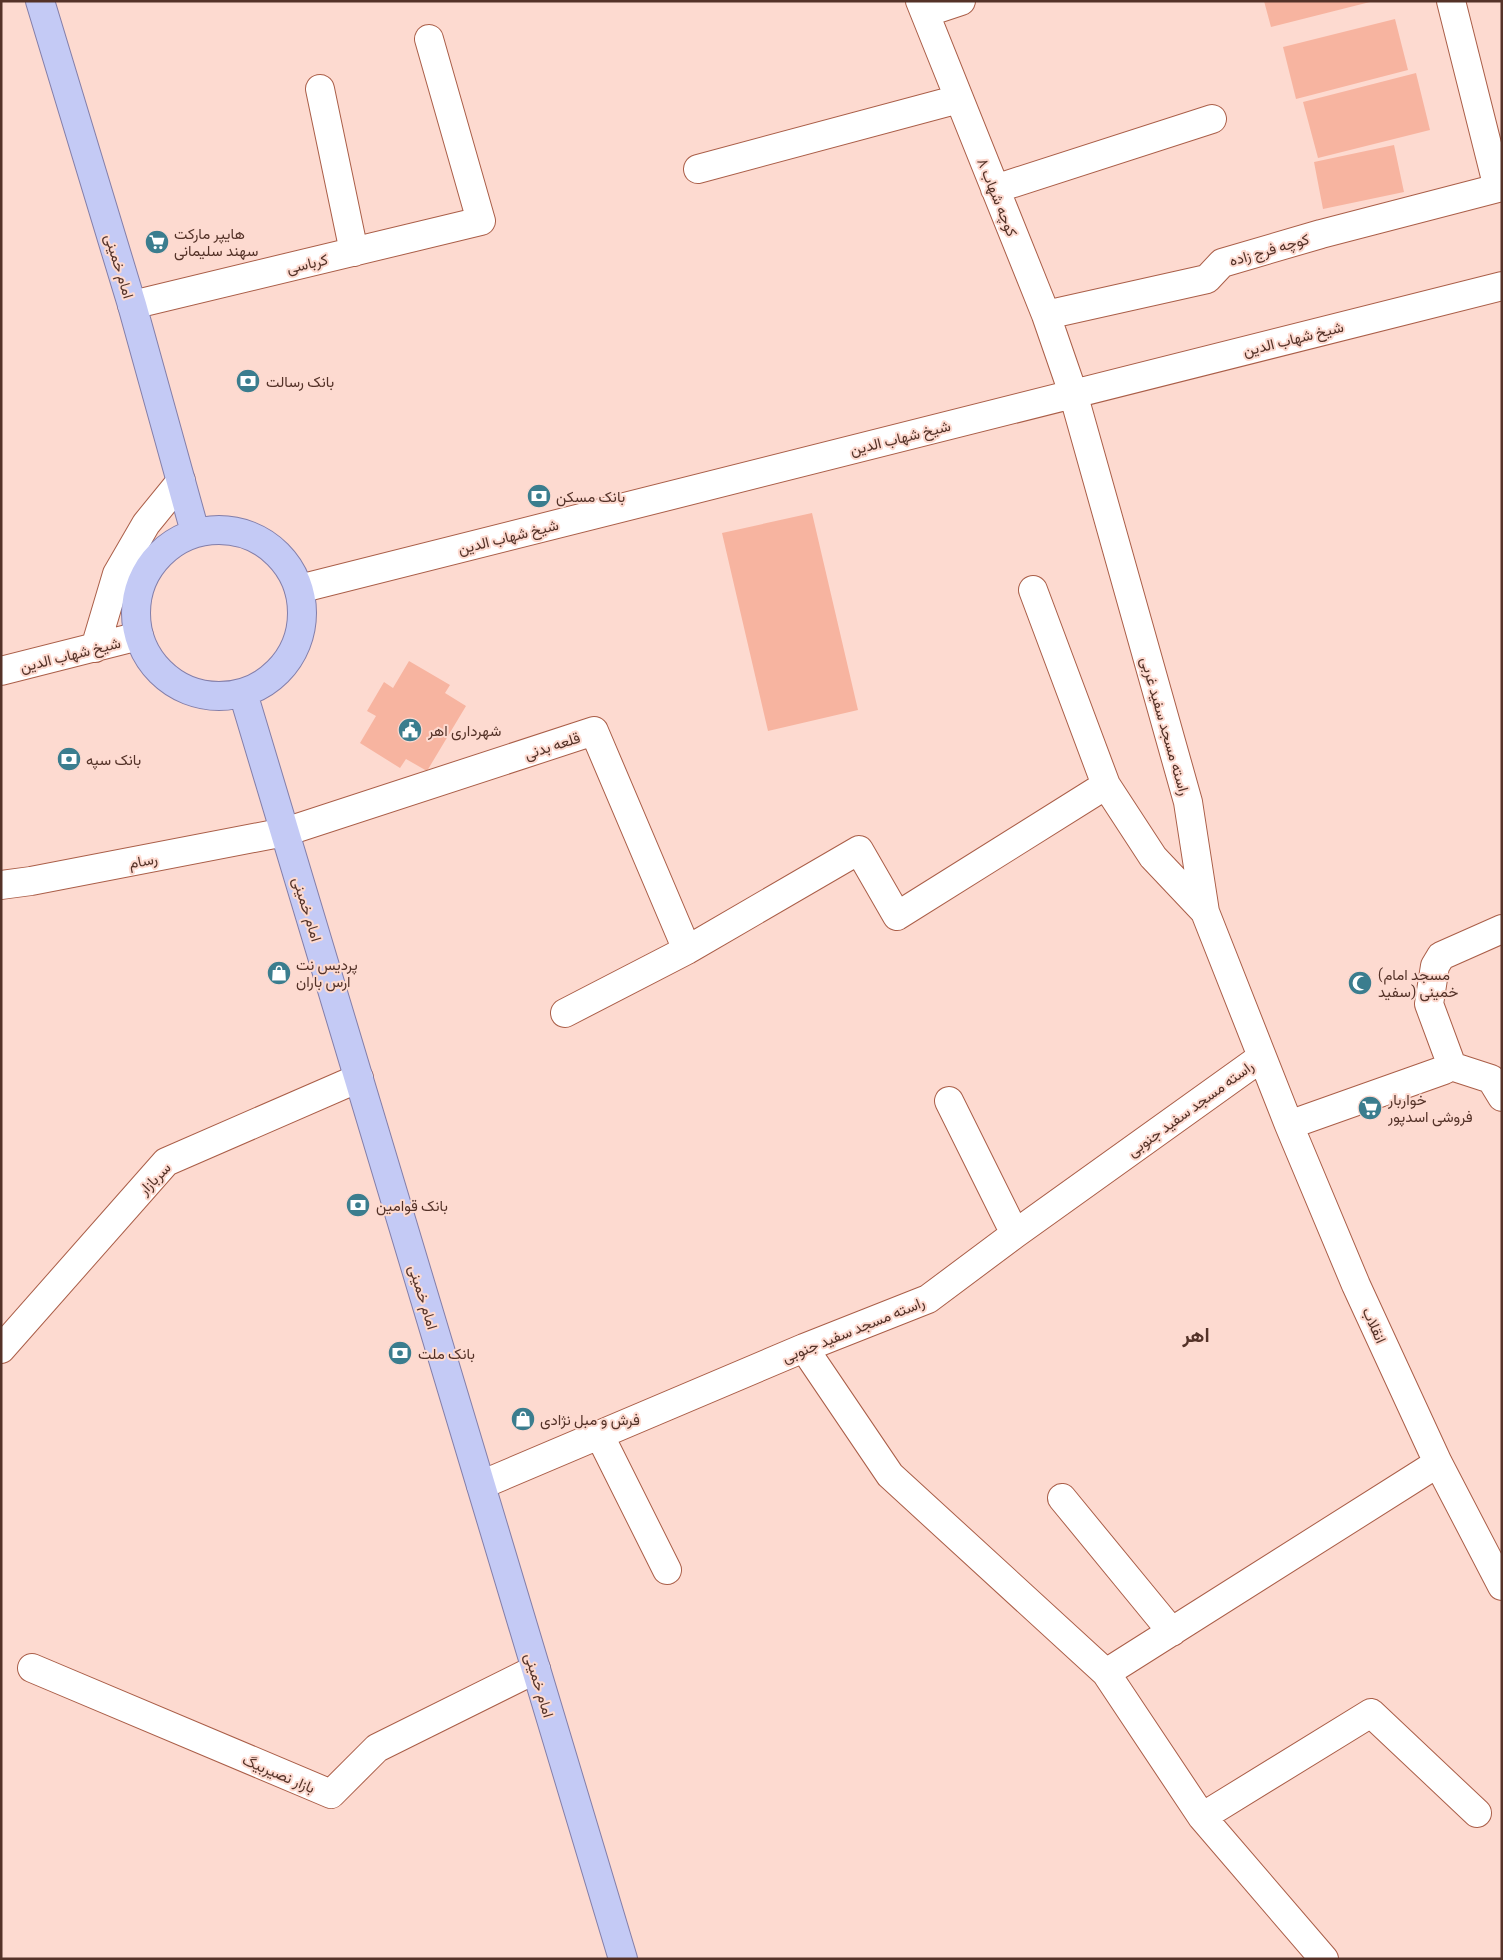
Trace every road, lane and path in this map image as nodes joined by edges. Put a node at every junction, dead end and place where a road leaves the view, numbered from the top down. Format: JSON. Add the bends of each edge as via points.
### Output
{"nodes":[{"id":1,"x":40,"y":1,"type":"edge"},
{"id":2,"x":961,"y":1,"type":"edge"},
{"id":3,"x":1450,"y":1,"type":"edge"},
{"id":4,"x":923,"y":7,"type":"edge"},
{"id":5,"x":429,"y":39,"type":"dead end"},
{"id":6,"x":320,"y":89,"type":"dead end"},
{"id":7,"x":959,"y":99,"type":"junction"},
{"id":8,"x":1212,"y":120,"type":"dead end"},
{"id":9,"x":698,"y":169,"type":"dead end"},
{"id":10,"x":1500,"y":188,"type":"edge"},
{"id":11,"x":995,"y":189,"type":"junction"},
{"id":12,"x":354,"y":252,"type":"junction"},
{"id":13,"x":1502,"y":286,"type":"edge"},
{"id":14,"x":132,"y":305,"type":"junction"},
{"id":15,"x":1046,"y":315,"type":"junction"},
{"id":16,"x":1073,"y":393,"type":"junction"},
{"id":17,"x":181,"y":482,"type":"junction"},
{"id":18,"x":196,"y":532,"type":"junction"},
{"id":19,"x":299,"y":589,"type":"junction"},
{"id":20,"x":1033,"y":590,"type":"dead end"},
{"id":21,"x":139,"y":636,"type":"junction"},
{"id":22,"x":95,"y":648,"type":"junction"},
{"id":23,"x":1,"y":671,"type":"edge"},
{"id":24,"x":243,"y":693,"type":"junction"},
{"id":25,"x":1106,"y":785,"type":"junction"},
{"id":26,"x":285,"y":832,"type":"junction"},
{"id":27,"x":1,"y":885,"type":"edge"},
{"id":28,"x":1206,"y":912,"type":"junction"},
{"id":29,"x":1502,"y":929,"type":"edge"},
{"id":30,"x":687,"y":950,"type":"junction"},
{"id":31,"x":566,"y":1013,"type":"dead end"},
{"id":32,"x":1262,"y":1057,"type":"junction"},
{"id":33,"x":1451,"y":1066,"type":"junction"},
{"id":34,"x":358,"y":1078,"type":"junction"},
{"id":35,"x":1502,"y":1096,"type":"edge"},
{"id":36,"x":949,"y":1101,"type":"dead end"},
{"id":37,"x":1289,"y":1125,"type":"junction"},
{"id":38,"x":1015,"y":1234,"type":"junction"},
{"id":39,"x":804,"y":1348,"type":"junction"},
{"id":40,"x":1,"y":1349,"type":"edge"},
{"id":41,"x":599,"y":1434,"type":"junction"},
{"id":42,"x":1438,"y":1464,"type":"junction"},
{"id":43,"x":481,"y":1484,"type":"junction"},
{"id":44,"x":1062,"y":1498,"type":"dead end"},
{"id":45,"x":667,"y":1570,"type":"dead end"},
{"id":46,"x":1502,"y":1586,"type":"edge"},
{"id":47,"x":1172,"y":1632,"type":"junction"},
{"id":48,"x":32,"y":1668,"type":"dead end"},
{"id":49,"x":536,"y":1669,"type":"junction"},
{"id":50,"x":1106,"y":1673,"type":"junction"},
{"id":51,"x":1477,"y":1813,"type":"dead end"},
{"id":52,"x":1202,"y":1817,"type":"junction"},
{"id":53,"x":623,"y":1959,"type":"edge"},
{"id":54,"x":1324,"y":1959,"type":"edge"}],
"edges":[{"from":1,"to":14,"type":"main road","name":"امام خمینی"},
{"from":2,"to":4,"type":"street"},
{"from":3,"to":10,"type":"street","name":"کوچه فرج زاده"},
{"from":4,"to":7,"type":"street","name":"کوچه شهاب ۸"},
{"from":5,"to":12,"type":"street","name":"کرباسی","via":[[482,221]]},
{"from":6,"to":12,"type":"street"},
{"from":7,"to":9,"type":"street"},
{"from":7,"to":11,"type":"street","name":"کوچه شهاب ۸"},
{"from":8,"to":11,"type":"street"},
{"from":10,"to":15,"type":"street","name":"کوچه فرج زاده","via":[[1222,263],[1207,279]]},
{"from":11,"to":15,"type":"street","name":"کوچه شهاب ۸"},
{"from":12,"to":14,"type":"street","name":"کرباسی"},
{"from":13,"to":16,"type":"street","name":"شیخ شهاب الدین"},
{"from":14,"to":17,"type":"main road","name":"امام خمینی"},
{"from":15,"to":16,"type":"street","name":"کوچه شهاب ۸"},
{"from":16,"to":19,"type":"street","name":"شیخ شهاب الدین"},
{"from":16,"to":28,"type":"street","name":"راسته مسجد سفید غربی","via":[[1188,802]]},
{"from":17,"to":18,"type":"main road","name":"امام خمینی"},
{"from":17,"to":22,"type":"street","via":[[146,524],[117,574]]},
{"from":18,"to":19,"type":"main road","via":[[221,529],[238,532],[270,546],[288,565]]},
{"from":18,"to":21,"type":"main road","via":[[172,544],[153,562],[140,585],[136,610]]},
{"from":19,"to":24,"type":"main road","via":[[302,615],[298,641],[285,664],[266,682]]},
{"from":20,"to":25,"type":"street"},
{"from":21,"to":22,"type":"street","name":"شیخ شهاب الدین"},
{"from":21,"to":24,"type":"main road","via":[[151,660],[169,679],[192,692],[217,696]]},
{"from":22,"to":23,"type":"street","name":"شیخ شهاب الدین"},
{"from":24,"to":26,"type":"main road","name":"امام خمینی"},
{"from":25,"to":28,"type":"street","via":[[1153,857]]},
{"from":25,"to":30,"type":"street","via":[[897,916],[859,850]]},
{"from":26,"to":27,"type":"street","name":"رسام"},
{"from":26,"to":30,"type":"street","name":"قلعه بدنی","via":[[594,731]]},
{"from":26,"to":34,"type":"main road","name":"امام خمینی"},
{"from":28,"to":32,"type":"street","name":"راسته مسجد سفید غربی"},
{"from":29,"to":33,"type":"street","via":[[1441,956],[1435,966],[1429,1004]]},
{"from":30,"to":31,"type":"street"},
{"from":32,"to":37,"type":"street","name":"انقلاب"},
{"from":32,"to":38,"type":"street","name":"راسته مسجد سفید جنوبی"},
{"from":33,"to":35,"type":"street","via":[[1491,1079]]},
{"from":33,"to":37,"type":"street"},
{"from":34,"to":40,"type":"street","name":"سربازار","via":[[166,1162]]},
{"from":34,"to":43,"type":"main road","name":"امام خمینی"},
{"from":36,"to":38,"type":"street"},
{"from":37,"to":42,"type":"street","name":"انقلاب","via":[[1356,1285]]},
{"from":38,"to":39,"type":"street","name":"راسته مسجد سفید جنوبی","via":[[928,1299]]},
{"from":39,"to":41,"type":"street","name":"راسته مسجد سفید جنوبی"},
{"from":39,"to":50,"type":"street","via":[[890,1475]]},
{"from":41,"to":43,"type":"street","name":"راسته مسجد سفید جنوبی"},
{"from":41,"to":45,"type":"street"},
{"from":42,"to":46,"type":"street","name":"انقلاب"},
{"from":42,"to":47,"type":"street"},
{"from":43,"to":49,"type":"main road","name":"امام خمینی"},
{"from":44,"to":47,"type":"street"},
{"from":47,"to":50,"type":"street"},
{"from":48,"to":49,"type":"street","name":"بازار نصیربیگ","via":[[331,1794],[377,1748]]},
{"from":49,"to":53,"type":"main road","name":"امام خمینی"},
{"from":50,"to":52,"type":"street"},
{"from":51,"to":52,"type":"street","via":[[1371,1712]]},
{"from":52,"to":54,"type":"street"}]}
